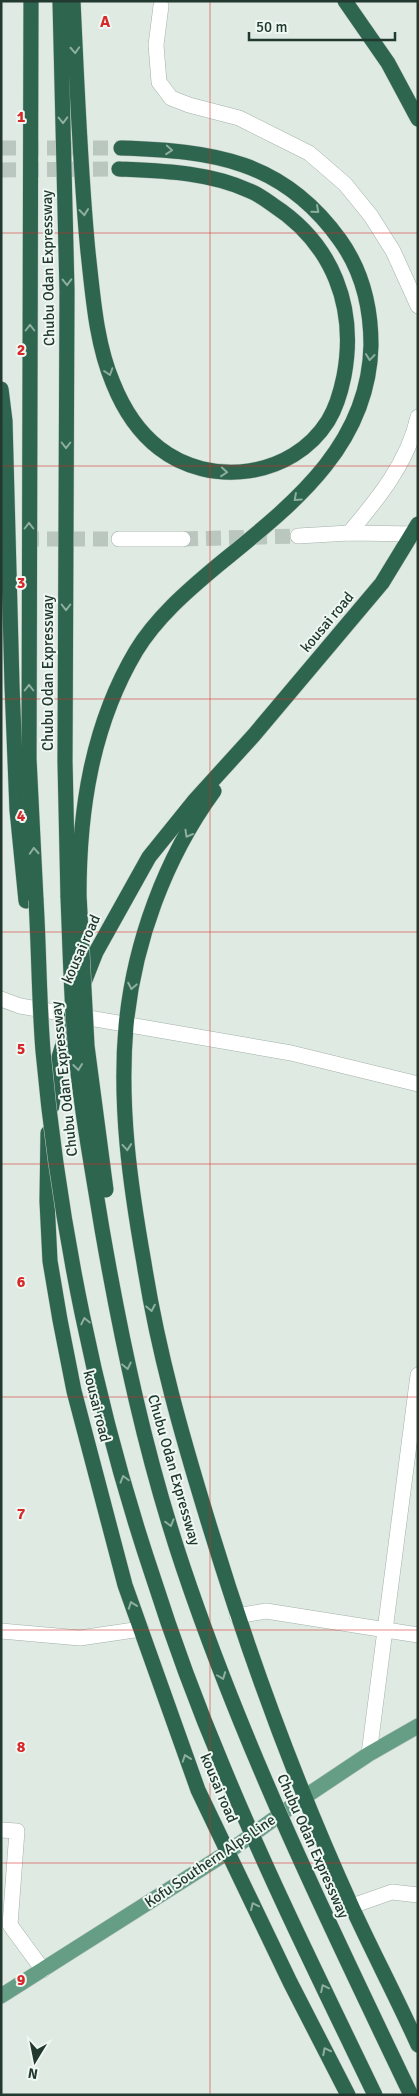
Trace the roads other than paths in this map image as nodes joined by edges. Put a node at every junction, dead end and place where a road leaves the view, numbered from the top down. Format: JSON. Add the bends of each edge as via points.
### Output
{"nodes":[{"id":1,"x":31,"y":1,"type":"edge"},
{"id":2,"x":60,"y":1,"type":"edge"},
{"id":3,"x":73,"y":1,"type":"edge"},
{"id":4,"x":345,"y":1,"type":"edge"},
{"id":5,"x":161,"y":6,"type":"dead end"},
{"id":6,"x":418,"y":119,"type":"edge"},
{"id":7,"x":121,"y":148,"type":"tunnel mouth"},
{"id":8,"x":119,"y":169,"type":"tunnel mouth"},
{"id":9,"x":418,"y":306,"type":"edge"},
{"id":10,"x":1,"y":389,"type":"edge"},
{"id":11,"x":418,"y":417,"type":"edge"},
{"id":12,"x":416,"y":531,"type":"edge"},
{"id":13,"x":349,"y":533,"type":"junction"},
{"id":14,"x":298,"y":536,"type":"tunnel mouth"},
{"id":15,"x":119,"y":539,"type":"tunnel mouth"},
{"id":16,"x":182,"y":539,"type":"tunnel mouth"},
{"id":17,"x":254,"y":735,"type":"junction"},
{"id":18,"x":73,"y":896,"type":"junction"},
{"id":19,"x":31,"y":900,"type":"junction"},
{"id":20,"x":1,"y":999,"type":"edge"},
{"id":21,"x":72,"y":1014,"type":"junction"},
{"id":22,"x":126,"y":1024,"type":"junction"},
{"id":23,"x":418,"y":1084,"type":"edge"},
{"id":24,"x":418,"y":1375,"type":"edge"},
{"id":25,"x":237,"y":1616,"type":"junction"},
{"id":26,"x":141,"y":1629,"type":"junction"},
{"id":27,"x":384,"y":1629,"type":"junction"},
{"id":28,"x":1,"y":1631,"type":"edge"},
{"id":29,"x":418,"y":1635,"type":"edge"},
{"id":30,"x":418,"y":1726,"type":"edge"},
{"id":31,"x":369,"y":1754,"type":"junction"},
{"id":32,"x":306,"y":1796,"type":"junction"},
{"id":33,"x":1,"y":1830,"type":"edge"},
{"id":34,"x":228,"y":1852,"type":"junction"},
{"id":35,"x":418,"y":1895,"type":"edge"},
{"id":36,"x":352,"y":1906,"type":"junction"},
{"id":37,"x":43,"y":1970,"type":"junction"},
{"id":38,"x":1,"y":1996,"type":"edge"},
{"id":39,"x":418,"y":2045,"type":"edge"},
{"id":40,"x":348,"y":2095,"type":"edge"},
{"id":41,"x":375,"y":2095,"type":"edge"},
{"id":42,"x":411,"y":2095,"type":"edge"}],
"edges":[{"from":19,"to":1,"type":"highway","name":"Chubu Odan Expressway","one_way":true,"via":[[28,759]]},
{"from":2,"to":18,"type":"highway","name":"Chubu Odan Expressway","one_way":true,"via":[[67,291],[65,761]]},
{"from":3,"to":8,"type":"highway","one_way":true,"via":[[81,186],[91,277],[102,351],[122,404],[138,428],[158,448],[180,462],[230,473],[259,470],[286,460],[308,445],[328,421],[340,393],[347,358],[348,325],[342,294],[329,264],[310,236],[284,212],[251,191],[214,178],[169,171]]},
{"from":4,"to":6,"type":"highway","via":[[388,63]]},
{"from":5,"to":9,"type":"street","via":[[156,45],[159,82],[171,98],[239,118],[309,153],[345,184],[371,216],[393,251]]},
{"from":7,"to":18,"type":"highway","one_way":true,"via":[[172,150],[218,157],[258,169],[293,190],[324,217],[347,250],[363,283],[371,318],[371,356],[350,430],[330,461],[304,492],[191,588],[163,616],[138,648],[118,682],[92,758]]},
{"from":10,"to":19,"type":"highway","via":[[5,421],[17,810]]},
{"from":11,"to":13,"type":"street","via":[[404,456],[389,482]]},
{"from":12,"to":13,"type":"street"},
{"from":12,"to":17,"type":"highway","name":"kousai road","via":[[382,584]]},
{"from":13,"to":14,"type":"street"},
{"from":15,"to":16,"type":"street"},
{"from":17,"to":21,"type":"highway","name":"kousai road","via":[[149,857],[96,952]]},
{"from":17,"to":22,"type":"highway","name":"kousai road","one_way":true,"via":[[205,804],[177,852],[157,897],[142,941]]},
{"from":18,"to":42,"type":"highway","name":"Chubu Odan Expressway","one_way":true,"bridge":true,"via":[[75,1044],[90,1160],[128,1369],[158,1482],[182,1564],[257,1765]]},
{"from":41,"to":19,"type":"highway","name":"Chubu Odan Expressway","one_way":true,"bridge":true,"via":[[223,1767],[151,1572],[120,1467],[95,1369],[57,1165],[43,1050]]},
{"from":20,"to":21,"type":"street","via":[[20,1006]]},
{"from":21,"to":22,"type":"street"},
{"from":26,"to":21,"type":"highway","name":"kousai road","one_way":true,"via":[[125,1585],[74,1390],[50,1262],[47,1139],[58,1064]]},
{"from":22,"to":23,"type":"street","via":[[291,1053]]},
{"from":22,"to":25,"type":"highway","name":"kousai road","one_way":true,"via":[[124,1106],[128,1156],[151,1309],[176,1415]]},
{"from":24,"to":27,"type":"street"},
{"from":25,"to":27,"type":"street","via":[[266,1611]]},
{"from":25,"to":32,"type":"highway","name":"kousai road"},
{"from":26,"to":28,"type":"street","via":[[80,1638]]},
{"from":34,"to":26,"type":"highway","name":"kousai road","one_way":true,"via":[[198,1790]]},
{"from":27,"to":29,"type":"street"},
{"from":27,"to":31,"type":"street"},
{"from":30,"to":31,"type":"main road","name":"Kofu Southern Alps Line"},
{"from":31,"to":32,"type":"main road","name":"Kofu Southern Alps Line"},
{"from":32,"to":34,"type":"main road","name":"Kofu Southern Alps Line"},
{"from":32,"to":36,"type":"highway","name":"kousai road"},
{"from":33,"to":37,"type":"street","via":[[17,1831],[10,1925]]},
{"from":34,"to":37,"type":"main road","name":"Kofu Southern Alps Line"},
{"from":40,"to":34,"type":"highway","name":"kousai road","one_way":true},
{"from":35,"to":36,"type":"street","via":[[392,1892]]},
{"from":36,"to":39,"type":"highway","name":"kousai road"},
{"from":37,"to":38,"type":"main road","name":"Kofu Southern Alps Line"}]}
